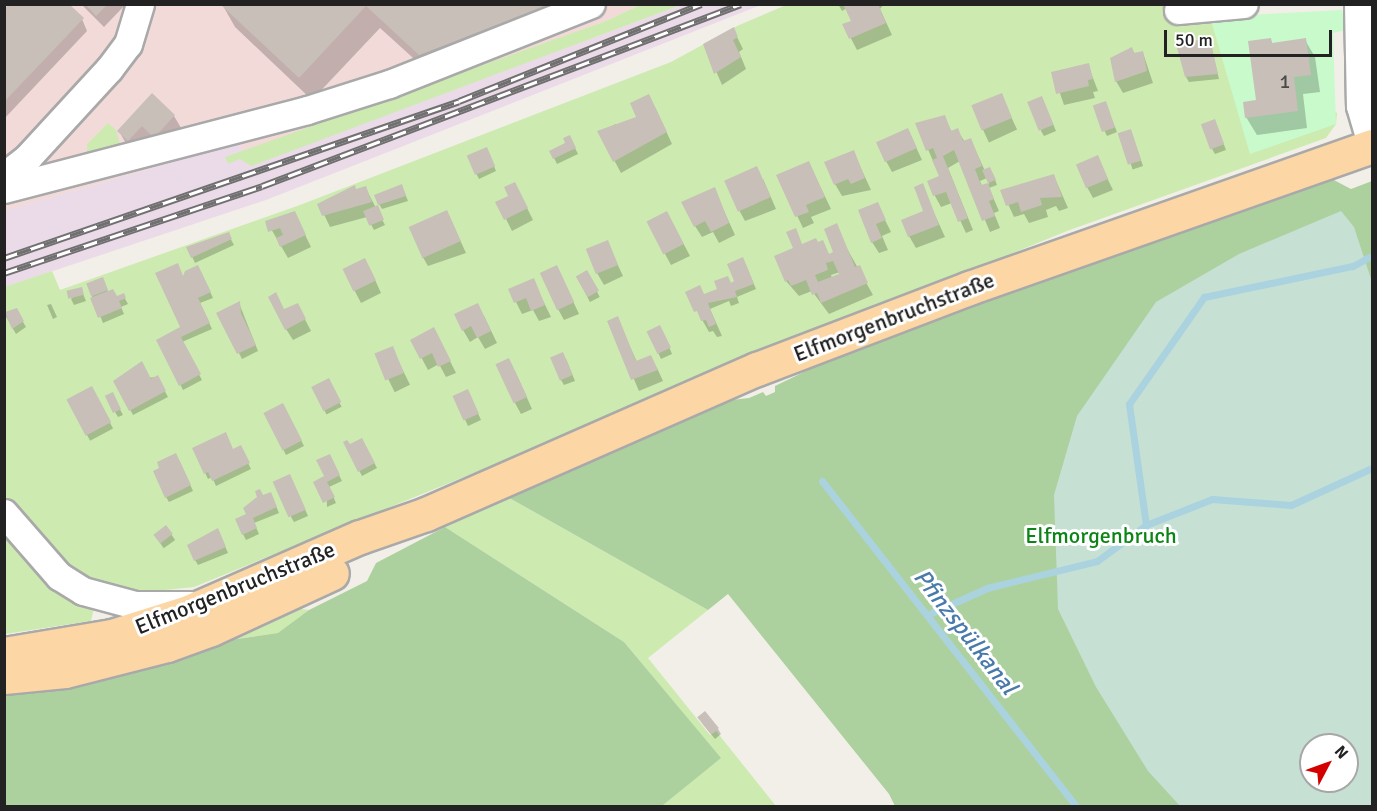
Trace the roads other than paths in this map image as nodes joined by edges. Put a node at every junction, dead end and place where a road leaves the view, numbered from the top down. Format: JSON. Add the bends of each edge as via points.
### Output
{"nodes":[{"id":1,"x":140,"y":4,"type":"edge"},
{"id":2,"x":591,"y":4,"type":"edge"},
{"id":3,"x":1244,"y":4,"type":"edge"},
{"id":4,"x":1358,"y":4,"type":"edge"},
{"id":5,"x":1178,"y":10,"type":"dead end"},
{"id":6,"x":1372,"y":147,"type":"edge"},
{"id":7,"x":4,"y":176,"type":"edge"},
{"id":8,"x":4,"y":189,"type":"edge"},
{"id":9,"x":4,"y":513,"type":"edge"},
{"id":10,"x":426,"y":514,"type":"junction"},
{"id":11,"x":206,"y":604,"type":"junction"},
{"id":12,"x":7,"y":672,"type":"edge"}],
"edges":[{"from":1,"to":7,"type":"street","via":[[128,44],[110,69],[28,157]]},
{"from":2,"to":8,"type":"street","via":[[389,84],[308,110]]},
{"from":3,"to":5,"type":"street"},
{"from":4,"to":6,"type":"street","via":[[1360,106]]},
{"from":6,"to":10,"type":"main road","name":"Elfmorgenbruchstraße","via":[[969,288],[757,369]]},
{"from":9,"to":11,"type":"street","via":[[59,576],[83,591],[135,605]]},
{"from":10,"to":11,"type":"main road","name":"Elfmorgenbruchstraße","via":[[360,537]]},
{"from":10,"to":12,"type":"main road","name":"Elfmorgenbruchstraße","via":[[363,556],[211,629],[122,658]]},
{"from":11,"to":12,"type":"main road","name":"Elfmorgenbruchstraße"}]}
